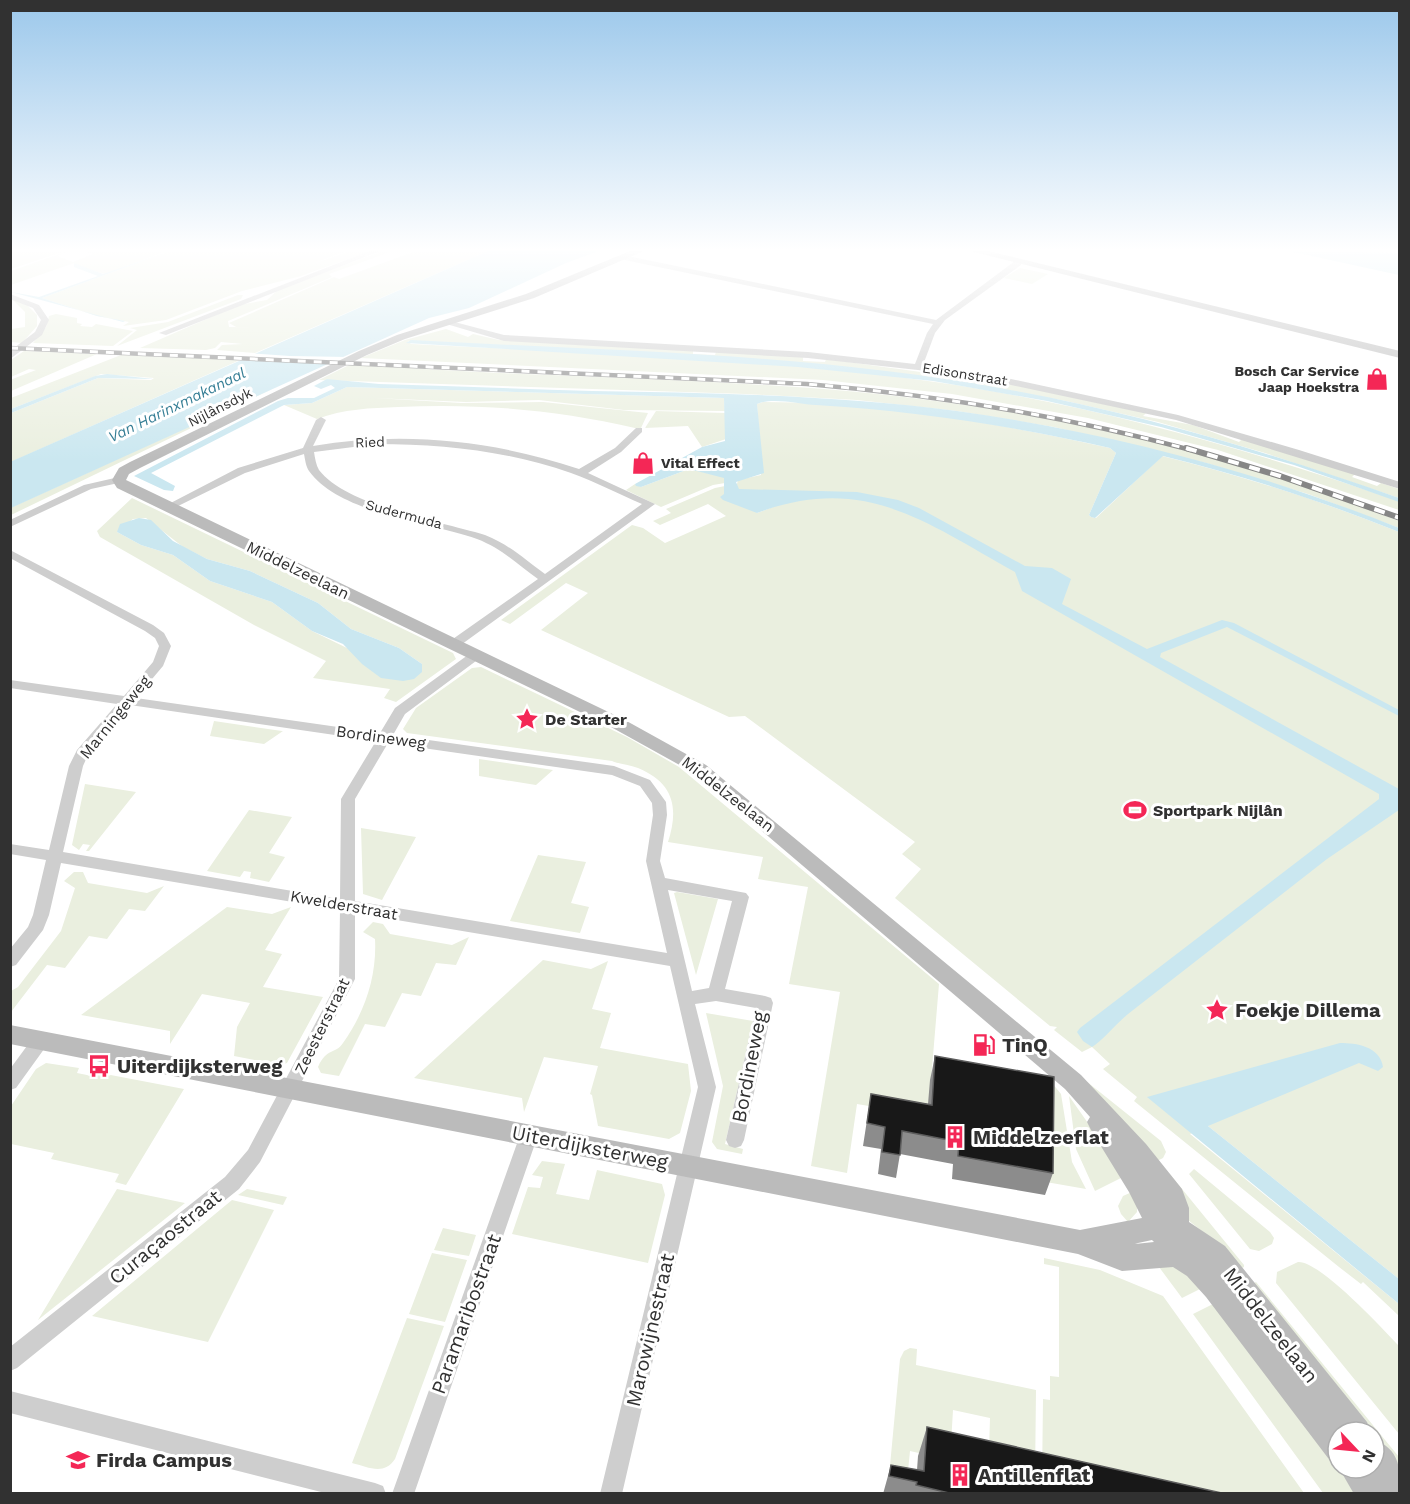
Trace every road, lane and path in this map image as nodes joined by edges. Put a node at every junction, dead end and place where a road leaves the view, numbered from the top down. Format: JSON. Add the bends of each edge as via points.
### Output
{"nodes":[{"id":1,"x":44,"y":321,"type":"edge"},
{"id":2,"x":194,"y":321,"type":"edge"},
{"id":3,"x":934,"y":321,"type":"edge"},
{"id":4,"x":1260,"y":321,"type":"edge"},
{"id":5,"x":447,"y":322,"type":"joint"},
{"id":6,"x":938,"y":322,"type":"joint"},
{"id":7,"x":163,"y":333,"type":"dead end"},
{"id":8,"x":1400,"y":355,"type":"edge"},
{"id":9,"x":10,"y":356,"type":"edge"},
{"id":10,"x":918,"y":367,"type":"junction"},
{"id":11,"x":321,"y":420,"type":"dead end"},
{"id":12,"x":639,"y":430,"type":"dead end"},
{"id":13,"x":307,"y":450,"type":"junction"},
{"id":14,"x":580,"y":473,"type":"junction"},
{"id":15,"x":119,"y":480,"type":"junction"},
{"id":16,"x":1400,"y":486,"type":"edge"},
{"id":17,"x":168,"y":507,"type":"junction"},
{"id":18,"x":10,"y":524,"type":"edge"},
{"id":19,"x":11,"y":554,"type":"edge"},
{"id":20,"x":546,"y":579,"type":"junction"},
{"id":21,"x":454,"y":644,"type":"junction"},
{"id":22,"x":476,"y":655,"type":"junction"},
{"id":23,"x":10,"y":684,"type":"edge"},
{"id":24,"x":127,"y":700,"type":"junction"},
{"id":25,"x":383,"y":738,"type":"junction"},
{"id":26,"x":10,"y":849,"type":"edge"},
{"id":27,"x":55,"y":857,"type":"junction"},
{"id":28,"x":658,"y":883,"type":"junction"},
{"id":29,"x":348,"y":906,"type":"junction"},
{"id":30,"x":10,"y":961,"type":"edge"},
{"id":31,"x":677,"y":961,"type":"junction"},
{"id":32,"x":716,"y":994,"type":"junction"},
{"id":33,"x":687,"y":998,"type":"junction"},
{"id":34,"x":10,"y":1034,"type":"edge"},
{"id":35,"x":41,"y":1040,"type":"junction"},
{"id":36,"x":10,"y":1083,"type":"edge"},
{"id":37,"x":291,"y":1088,"type":"junction"},
{"id":38,"x":529,"y":1135,"type":"junction"},
{"id":39,"x":735,"y":1140,"type":"dead end"},
{"id":40,"x":689,"y":1166,"type":"junction"},
{"id":41,"x":1170,"y":1240,"type":"junction"},
{"id":42,"x":10,"y":1361,"type":"edge"},
{"id":43,"x":10,"y":1402,"type":"edge"},
{"id":44,"x":1347,"y":1420,"type":"edge"},
{"id":45,"x":1326,"y":1432,"type":"edge"},
{"id":46,"x":1386,"y":1469,"type":"edge"},
{"id":47,"x":1363,"y":1480,"type":"edge"},
{"id":48,"x":1400,"y":1486,"type":"edge"},
{"id":49,"x":375,"y":1494,"type":"edge"},
{"id":50,"x":403,"y":1494,"type":"edge"},
{"id":51,"x":611,"y":1494,"type":"edge"},
{"id":52,"x":1373,"y":1494,"type":"edge"}],
"edges":[{"from":1,"to":9,"type":"street","via":[[39,333]]},
{"from":2,"to":7,"type":"street"},
{"from":3,"to":6,"type":"street"},
{"from":4,"to":8,"type":"street"},
{"from":5,"to":10,"type":"street","name":"Edisonstraat","via":[[498,338],[797,354]]},
{"from":5,"to":15,"type":"street","name":"Nijlânsdyk","via":[[329,368],[135,465],[124,471]]},
{"from":6,"to":10,"type":"street"},
{"from":10,"to":16,"type":"street","name":"Edisonstraat","via":[[1039,387],[1161,414]]},
{"from":11,"to":13,"type":"street"},
{"from":12,"to":14,"type":"street","via":[[618,450]]},
{"from":13,"to":14,"type":"street","name":"Ried","via":[[370,442],[448,444],[528,457]]},
{"from":13,"to":17,"type":"street","name":"Ried","via":[[250,467]]},
{"from":13,"to":20,"type":"street","name":"Sudermuda","via":[[313,471],[335,491],[363,504],[483,538],[506,549]]},
{"from":14,"to":20,"type":"street","name":"Ried","via":[[650,504]]},
{"from":15,"to":17,"type":"street","name":"Middelzeelaan"},
{"from":15,"to":18,"type":"street","name":"Nijlânsdyk","via":[[88,487]]},
{"from":17,"to":21,"type":"street","name":"Middelzeelaan"},
{"from":19,"to":24,"type":"street","name":"Marningeweg","via":[[160,636],[165,646],[163,657]]},
{"from":20,"to":21,"type":"street","name":"Ried"},
{"from":21,"to":22,"type":"street","name":"Middelzeelaan"},
{"from":22,"to":25,"type":"street","name":"Zeesterstraat","via":[[408,704]]},
{"from":22,"to":41,"type":"street","name":"Middelzeelaan","via":[[666,748],[700,770],[1073,1082],[1087,1099]]},
{"from":23,"to":24,"type":"street","name":"Bordineweg"},
{"from":24,"to":25,"type":"street","name":"Bordineweg"},
{"from":24,"to":27,"type":"street","name":"Marningeweg","via":[[82,753],[76,766]]},
{"from":25,"to":28,"type":"street","name":"Bordineweg","via":[[635,777],[654,792],[659,802],[653,861]]},
{"from":25,"to":29,"type":"street","name":"Zeesterstraat","via":[[348,799]]},
{"from":26,"to":27,"type":"street","name":"Kwelderstraat"},
{"from":27,"to":29,"type":"street","name":"Kwelderstraat"},
{"from":27,"to":30,"type":"street","name":"Marningeweg","via":[[41,915]]},
{"from":28,"to":31,"type":"street","name":"Bordineweg"},
{"from":28,"to":32,"type":"street","via":[[741,897]]},
{"from":29,"to":31,"type":"street","name":"Kwelderstraat"},
{"from":29,"to":37,"type":"street","name":"Zeesterstraat","via":[[347,979]]},
{"from":31,"to":33,"type":"street","name":"Bordineweg"},
{"from":32,"to":33,"type":"street","name":"Bordineweg"},
{"from":32,"to":39,"type":"street","name":"Bordineweg","via":[[765,1004]]},
{"from":33,"to":40,"type":"street","name":"Bordineweg","via":[[707,1087]]},
{"from":34,"to":35,"type":"street","name":"Uiterdijksterweg"},
{"from":35,"to":36,"type":"street"},
{"from":35,"to":37,"type":"street","name":"Uiterdijksterweg"},
{"from":37,"to":38,"type":"street","name":"Uiterdijksterweg"},
{"from":37,"to":42,"type":"street","name":"Curaçaostraat","via":[[254,1156],[236,1179]]},
{"from":38,"to":40,"type":"street","name":"Uiterdijksterweg"},
{"from":38,"to":50,"type":"street","name":"Paramaribostraat"},
{"from":40,"to":41,"type":"street","name":"Uiterdijksterweg","via":[[1078,1242],[1118,1239],[1141,1228]]},
{"from":40,"to":51,"type":"street","name":"Marowijnestraat"},
{"from":41,"to":44,"type":"street","name":"Middelzeelaan","via":[[1200,1240],[1216,1255]]},
{"from":41,"to":45,"type":"street","name":"Middelzeelaan","via":[[1215,1288]]},
{"from":43,"to":49,"type":"street"},
{"from":46,"to":48,"type":"street"},
{"from":47,"to":52,"type":"street"}]}
